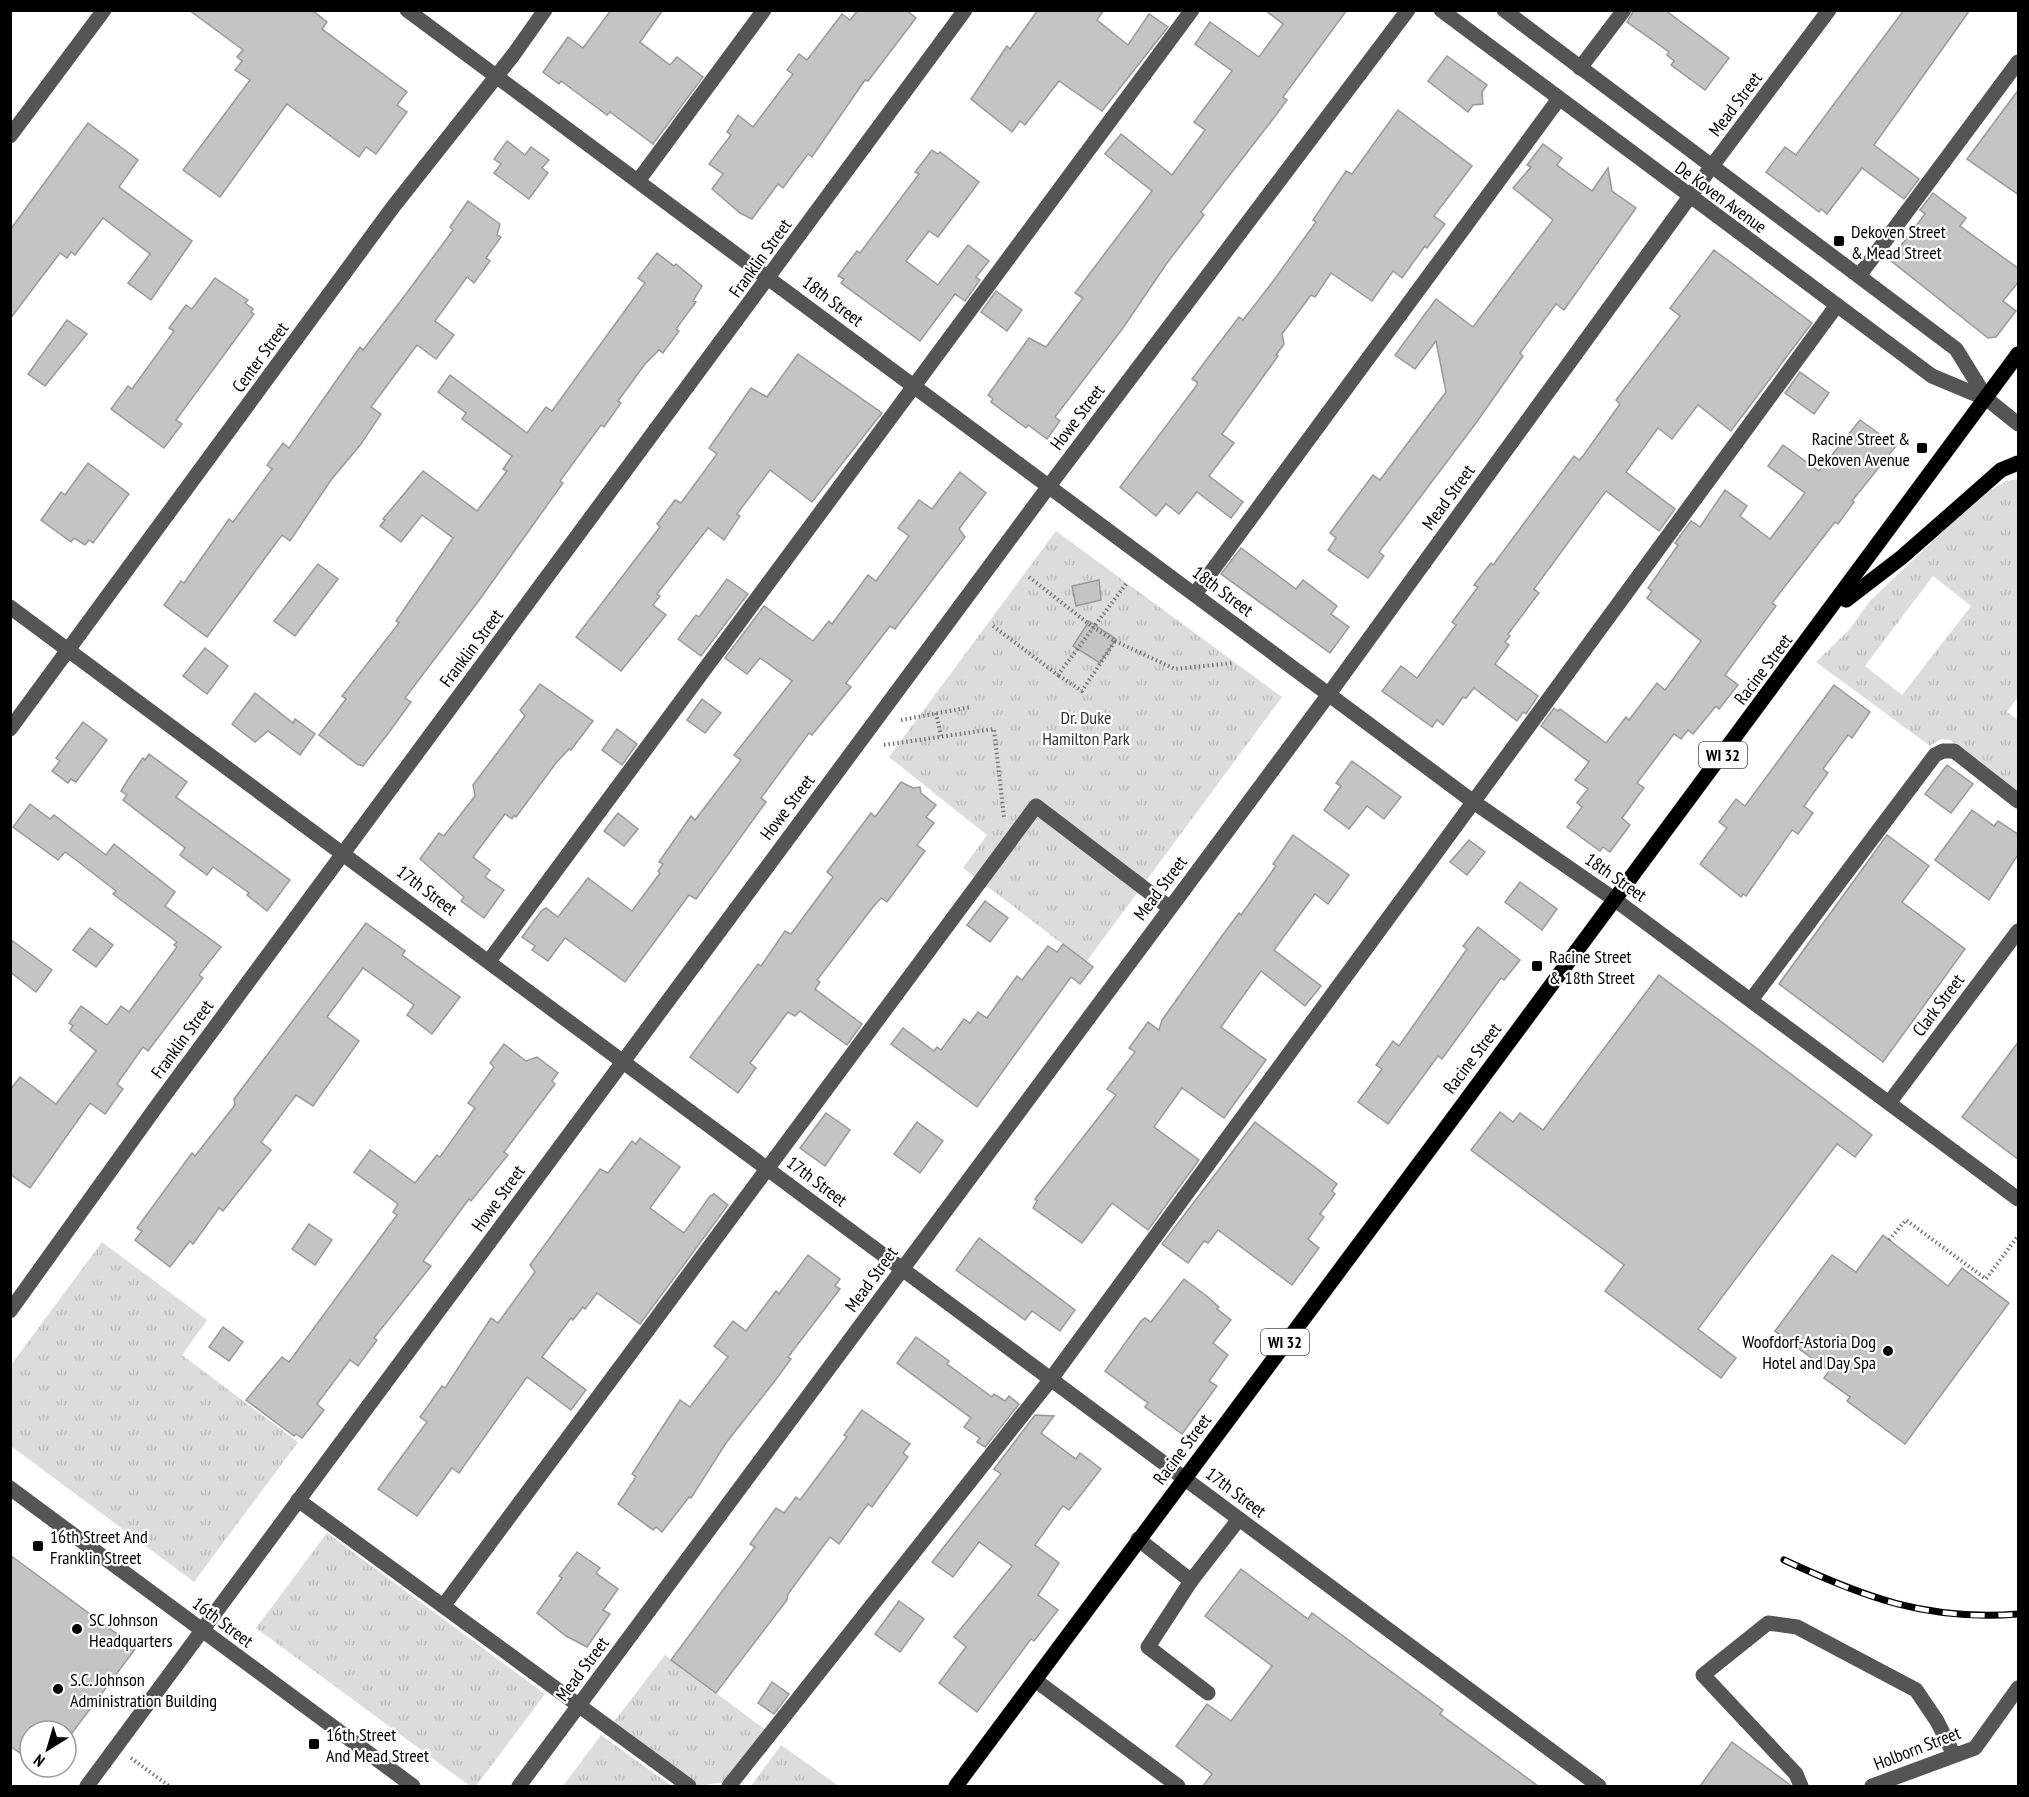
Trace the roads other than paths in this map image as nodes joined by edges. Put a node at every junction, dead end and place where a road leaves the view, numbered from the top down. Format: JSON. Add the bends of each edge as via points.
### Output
{"nodes":[{"id":1,"x":104,"y":10,"type":"edge"},
{"id":2,"x":407,"y":10,"type":"edge"},
{"id":3,"x":545,"y":10,"type":"edge"},
{"id":4,"x":764,"y":10,"type":"edge"},
{"id":5,"x":965,"y":10,"type":"edge"},
{"id":6,"x":1192,"y":10,"type":"edge"},
{"id":7,"x":1408,"y":10,"type":"edge"},
{"id":8,"x":1440,"y":10,"type":"edge"},
{"id":9,"x":1504,"y":10,"type":"edge"},
{"id":10,"x":1624,"y":10,"type":"edge"},
{"id":11,"x":1829,"y":10,"type":"edge"},
{"id":12,"x":2019,"y":62,"type":"edge"},
{"id":13,"x":1580,"y":68,"type":"junction"},
{"id":14,"x":495,"y":78,"type":"junction"},
{"id":15,"x":1558,"y":99,"type":"junction"},
{"id":16,"x":10,"y":136,"type":"edge"},
{"id":17,"x":1712,"y":166,"type":"junction"},
{"id":18,"x":638,"y":181,"type":"junction"},
{"id":19,"x":1689,"y":198,"type":"junction"},
{"id":20,"x":1859,"y":276,"type":"junction"},
{"id":21,"x":769,"y":278,"type":"junction"},
{"id":22,"x":1837,"y":305,"type":"junction"},
{"id":23,"x":2019,"y":354,"type":"edge"},
{"id":24,"x":913,"y":385,"type":"junction"},
{"id":25,"x":1988,"y":399,"type":"junction"},
{"id":26,"x":2019,"y":424,"type":"edge"},
{"id":27,"x":2019,"y":463,"type":"edge"},
{"id":28,"x":1049,"y":486,"type":"junction"},
{"id":29,"x":1195,"y":594,"type":"junction"},
{"id":30,"x":10,"y":607,"type":"edge"},
{"id":31,"x":1831,"y":611,"type":"junction"},
{"id":32,"x":69,"y":651,"type":"junction"},
{"id":33,"x":1329,"y":694,"type":"junction"},
{"id":34,"x":10,"y":729,"type":"edge"},
{"id":35,"x":2019,"y":801,"type":"edge"},
{"id":36,"x":1475,"y":803,"type":"junction"},
{"id":37,"x":344,"y":853,"type":"junction"},
{"id":38,"x":1614,"y":899,"type":"junction"},
{"id":39,"x":1170,"y":908,"type":"junction"},
{"id":40,"x":2019,"y":931,"type":"edge"},
{"id":41,"x":489,"y":961,"type":"junction"},
{"id":42,"x":1751,"y":1000,"type":"junction"},
{"id":43,"x":624,"y":1061,"type":"junction"},
{"id":44,"x":1889,"y":1103,"type":"junction"},
{"id":45,"x":768,"y":1169,"type":"junction"},
{"id":46,"x":2019,"y":1199,"type":"edge"},
{"id":47,"x":903,"y":1269,"type":"junction"},
{"id":48,"x":10,"y":1311,"type":"edge"},
{"id":49,"x":1051,"y":1378,"type":"junction"},
{"id":50,"x":1184,"y":1478,"type":"junction"},
{"id":51,"x":10,"y":1488,"type":"edge"},
{"id":52,"x":298,"y":1500,"type":"junction"},
{"id":53,"x":1239,"y":1519,"type":"junction"},
{"id":54,"x":1138,"y":1539,"type":"junction"},
{"id":55,"x":1191,"y":1581,"type":"junction"},
{"id":56,"x":444,"y":1605,"type":"junction"},
{"id":57,"x":202,"y":1630,"type":"junction"},
{"id":58,"x":1035,"y":1680,"type":"junction"},
{"id":59,"x":2019,"y":1688,"type":"edge"},
{"id":60,"x":1208,"y":1693,"type":"dead end"},
{"id":61,"x":580,"y":1705,"type":"junction"},
{"id":62,"x":1954,"y":1755,"type":"junction"},
{"id":63,"x":87,"y":1786,"type":"edge"},
{"id":64,"x":413,"y":1786,"type":"edge"},
{"id":65,"x":519,"y":1786,"type":"edge"},
{"id":66,"x":689,"y":1786,"type":"edge"},
{"id":67,"x":729,"y":1786,"type":"edge"},
{"id":68,"x":956,"y":1786,"type":"edge"},
{"id":69,"x":1178,"y":1786,"type":"edge"},
{"id":70,"x":1599,"y":1786,"type":"edge"},
{"id":71,"x":1801,"y":1786,"type":"edge"},
{"id":72,"x":1872,"y":1786,"type":"edge"}],
"edges":[{"from":1,"to":16,"type":"street"},
{"from":2,"to":14,"type":"street","name":"18th Street"},
{"from":3,"to":14,"type":"street","name":"Center Street"},
{"from":4,"to":18,"type":"street"},
{"from":5,"to":21,"type":"street","name":"Franklin Street"},
{"from":6,"to":24,"type":"street"},
{"from":7,"to":28,"type":"street","name":"Howe Street"},
{"from":8,"to":15,"type":"street","name":"De Koven Avenue"},
{"from":9,"to":13,"type":"street","name":"De Koven Avenue"},
{"from":10,"to":13,"type":"street"},
{"from":11,"to":17,"type":"street","name":"Mead Street"},
{"from":12,"to":20,"type":"street"},
{"from":13,"to":17,"type":"street","name":"De Koven Avenue"},
{"from":14,"to":18,"type":"street","name":"18th Street"},
{"from":14,"to":32,"type":"street","name":"Center Street","via":[[393,207]]},
{"from":15,"to":19,"type":"street","name":"De Koven Avenue"},
{"from":15,"to":29,"type":"street"},
{"from":17,"to":19,"type":"street","name":"Mead Street"},
{"from":17,"to":20,"type":"street","name":"De Koven Avenue"},
{"from":18,"to":21,"type":"street","name":"18th Street"},
{"from":19,"to":22,"type":"street","name":"De Koven Avenue"},
{"from":19,"to":33,"type":"street","name":"Mead Street"},
{"from":20,"to":25,"type":"street","name":"De Koven Avenue","via":[[1956,349]]},
{"from":21,"to":24,"type":"street","name":"18th Street"},
{"from":21,"to":37,"type":"street","name":"Franklin Street"},
{"from":22,"to":25,"type":"street","name":"De Koven Avenue","via":[[1932,376]]},
{"from":22,"to":36,"type":"street"},
{"from":23,"to":25,"type":"main road","name":"Racine Street","number":"WI 32"},
{"from":24,"to":28,"type":"street","name":"18th Street"},
{"from":24,"to":41,"type":"street"},
{"from":25,"to":26,"type":"street","name":"De Koven Avenue"},
{"from":25,"to":31,"type":"main road","name":"Racine Street","number":"WI 32"},
{"from":27,"to":31,"type":"main road","via":[[2001,470],[1902,557]]},
{"from":28,"to":29,"type":"street","name":"18th Street"},
{"from":28,"to":43,"type":"street","name":"Howe Street"},
{"from":29,"to":33,"type":"street","name":"18th Street"},
{"from":30,"to":32,"type":"street","name":"17th Street"},
{"from":31,"to":38,"type":"main road","name":"Racine Street","number":"WI 32"},
{"from":32,"to":34,"type":"street","name":"Center Street"},
{"from":32,"to":37,"type":"street","name":"17th Street"},
{"from":33,"to":36,"type":"street","name":"18th Street"},
{"from":33,"to":39,"type":"street","name":"Mead Street"},
{"from":35,"to":42,"type":"street","via":[[1954,752],[1935,755]]},
{"from":36,"to":38,"type":"street","name":"18th Street"},
{"from":36,"to":49,"type":"street"},
{"from":37,"to":41,"type":"street","name":"17th Street"},
{"from":37,"to":48,"type":"street","name":"Franklin Street"},
{"from":38,"to":42,"type":"street","name":"18th Street"},
{"from":38,"to":50,"type":"main road","name":"Racine Street","number":"WI 32"},
{"from":39,"to":45,"type":"street","via":[[1036,806]]},
{"from":39,"to":47,"type":"street","name":"Mead Street"},
{"from":40,"to":44,"type":"street","name":"Clark Street"},
{"from":41,"to":43,"type":"street","name":"17th Street"},
{"from":42,"to":44,"type":"street","name":"18th Street"},
{"from":43,"to":45,"type":"street","name":"17th Street"},
{"from":43,"to":52,"type":"street","name":"Howe Street"},
{"from":44,"to":46,"type":"street","name":"18th Street"},
{"from":45,"to":47,"type":"street","name":"17th Street"},
{"from":45,"to":56,"type":"street"},
{"from":47,"to":49,"type":"street","name":"17th Street"},
{"from":47,"to":61,"type":"street","name":"Mead Street"},
{"from":49,"to":50,"type":"street","name":"17th Street"},
{"from":49,"to":67,"type":"street"},
{"from":50,"to":53,"type":"street","name":"17th Street"},
{"from":50,"to":54,"type":"main road","name":"Racine Street","number":"WI 32"},
{"from":51,"to":57,"type":"street","name":"16th Street"},
{"from":52,"to":56,"type":"street"},
{"from":52,"to":57,"type":"street","name":"Howe Street"},
{"from":53,"to":55,"type":"street"},
{"from":53,"to":70,"type":"street","name":"17th Street"},
{"from":54,"to":55,"type":"street"},
{"from":54,"to":58,"type":"main road","name":"Racine Street","number":"WI 32"},
{"from":55,"to":60,"type":"street","via":[[1148,1647]]},
{"from":56,"to":61,"type":"street"},
{"from":57,"to":63,"type":"street","name":"Howe Street"},
{"from":57,"to":64,"type":"street","name":"16th Street"},
{"from":58,"to":68,"type":"main road","name":"Racine Street","number":"WI 32"},
{"from":58,"to":69,"type":"street"},
{"from":59,"to":62,"type":"street","name":"Holborn Street","via":[[1975,1748]]},
{"from":61,"to":65,"type":"street","name":"Mead Street"},
{"from":61,"to":66,"type":"street"},
{"from":62,"to":71,"type":"street","via":[[1916,1689],[1797,1628],[1767,1623],[1703,1675],[1796,1773]]},
{"from":62,"to":72,"type":"street","name":"Holborn Street"}]}
